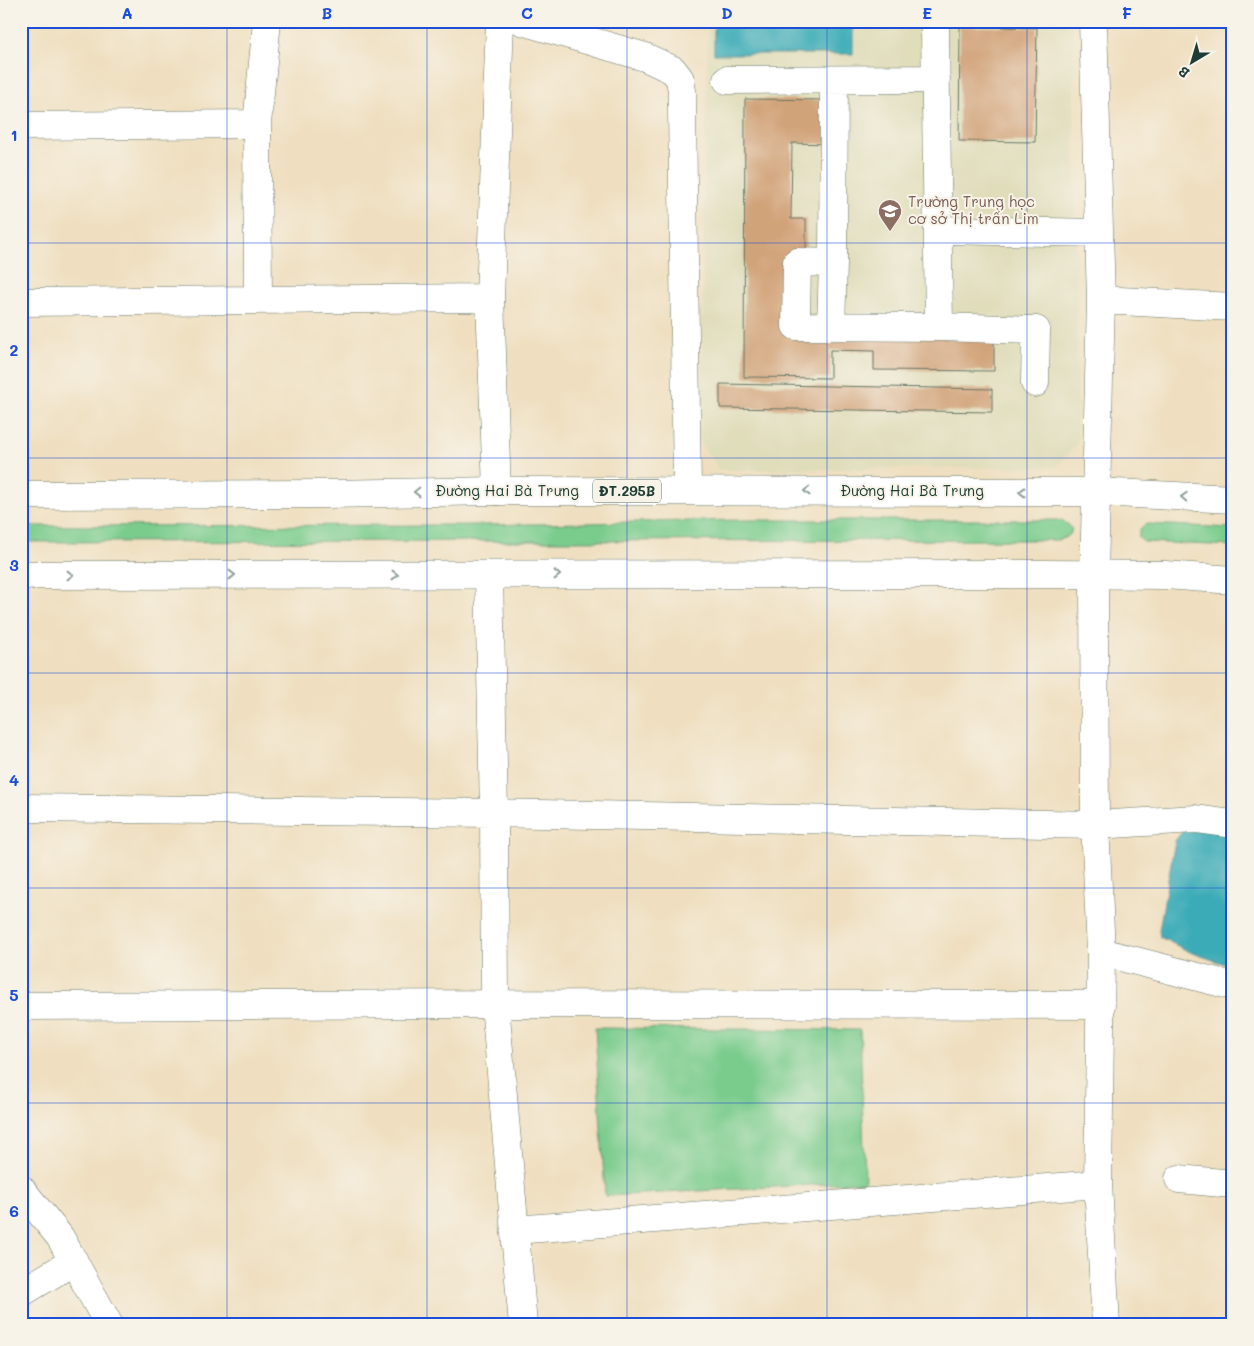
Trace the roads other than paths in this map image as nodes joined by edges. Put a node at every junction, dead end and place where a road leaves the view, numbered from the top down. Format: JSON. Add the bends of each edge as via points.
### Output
{"nodes":[{"id":1,"x":267,"y":21,"type":"edge"},
{"id":2,"x":500,"y":21,"type":"edge"},
{"id":3,"x":522,"y":21,"type":"edge"},
{"id":4,"x":1093,"y":21,"type":"edge"},
{"id":5,"x":935,"y":27,"type":"dead end"},
{"id":6,"x":936,"y":79,"type":"junction"},
{"id":7,"x":727,"y":80,"type":"dead end"},
{"id":8,"x":834,"y":80,"type":"junction"},
{"id":9,"x":257,"y":124,"type":"junction"},
{"id":10,"x":21,"y":126,"type":"edge"},
{"id":11,"x":938,"y":230,"type":"junction"},
{"id":12,"x":1099,"y":233,"type":"junction"},
{"id":13,"x":833,"y":263,"type":"junction"},
{"id":14,"x":490,"y":298,"type":"junction"},
{"id":15,"x":258,"y":300,"type":"junction"},
{"id":16,"x":1101,"y":300,"type":"junction"},
{"id":17,"x":21,"y":302,"type":"edge"},
{"id":18,"x":1233,"y":307,"type":"edge"},
{"id":19,"x":831,"y":326,"type":"junction"},
{"id":20,"x":939,"y":327,"type":"junction"},
{"id":21,"x":1035,"y":382,"type":"dead end"},
{"id":22,"x":497,"y":491,"type":"junction"},
{"id":23,"x":687,"y":491,"type":"junction"},
{"id":24,"x":1096,"y":492,"type":"junction"},
{"id":25,"x":21,"y":495,"type":"edge"},
{"id":26,"x":1233,"y":500,"type":"edge"},
{"id":27,"x":1094,"y":574,"type":"junction"},
{"id":28,"x":21,"y":575,"type":"edge"},
{"id":29,"x":489,"y":575,"type":"junction"},
{"id":30,"x":1233,"y":580,"type":"edge"},
{"id":31,"x":21,"y":808,"type":"edge"},
{"id":32,"x":494,"y":813,"type":"junction"},
{"id":33,"x":1233,"y":824,"type":"edge"},
{"id":34,"x":1095,"y":825,"type":"junction"},
{"id":35,"x":1101,"y":952,"type":"junction"},
{"id":36,"x":1233,"y":986,"type":"edge"},
{"id":37,"x":495,"y":1004,"type":"junction"},
{"id":38,"x":1101,"y":1004,"type":"junction"},
{"id":39,"x":21,"y":1006,"type":"edge"},
{"id":40,"x":1179,"y":1179,"type":"dead end"},
{"id":41,"x":1098,"y":1184,"type":"junction"},
{"id":42,"x":1233,"y":1184,"type":"edge"},
{"id":43,"x":21,"y":1189,"type":"edge"},
{"id":44,"x":515,"y":1230,"type":"junction"},
{"id":45,"x":74,"y":1262,"type":"junction"},
{"id":46,"x":21,"y":1293,"type":"edge"},
{"id":47,"x":109,"y":1325,"type":"edge"},
{"id":48,"x":523,"y":1325,"type":"edge"},
{"id":49,"x":1106,"y":1325,"type":"edge"}],
"edges":[{"from":1,"to":9,"type":"street"},
{"from":2,"to":14,"type":"street"},
{"from":3,"to":23,"type":"street","via":[[645,57],[673,70],[680,79]]},
{"from":4,"to":12,"type":"street"},
{"from":5,"to":6,"type":"street"},
{"from":6,"to":8,"type":"street"},
{"from":6,"to":11,"type":"street"},
{"from":7,"to":8,"type":"street"},
{"from":8,"to":13,"type":"street"},
{"from":9,"to":10,"type":"street"},
{"from":9,"to":15,"type":"street"},
{"from":11,"to":12,"type":"street"},
{"from":11,"to":20,"type":"street"},
{"from":12,"to":16,"type":"street"},
{"from":13,"to":19,"type":"street"},
{"from":13,"to":19,"type":"street","via":[[797,262],[796,326]]},
{"from":14,"to":15,"type":"street"},
{"from":14,"to":22,"type":"street"},
{"from":15,"to":17,"type":"street"},
{"from":16,"to":18,"type":"street"},
{"from":16,"to":24,"type":"street"},
{"from":19,"to":20,"type":"street"},
{"from":20,"to":21,"type":"street","via":[[1036,330]]},
{"from":22,"to":23,"type":"street","name":"Đường Hai Bà Trưng","number":"ĐT.295B"},
{"from":22,"to":25,"type":"street","name":"Đường Hai Bà Trưng","number":"ĐT.295B","one_way":true},
{"from":24,"to":23,"type":"street","name":"Đường Hai Bà Trưng","number":"ĐT.295B","one_way":true},
{"from":26,"to":24,"type":"street","name":"Đường Hai Bà Trưng","number":"ĐT.295B","one_way":true},
{"from":24,"to":27,"type":"street"},
{"from":29,"to":27,"type":"street","one_way":true},
{"from":27,"to":30,"type":"street"},
{"from":27,"to":34,"type":"street"},
{"from":28,"to":29,"type":"street","one_way":true},
{"from":29,"to":32,"type":"street"},
{"from":31,"to":32,"type":"street"},
{"from":32,"to":34,"type":"street"},
{"from":32,"to":37,"type":"street"},
{"from":33,"to":34,"type":"street","via":[[1196,819]]},
{"from":34,"to":35,"type":"street"},
{"from":35,"to":36,"type":"street"},
{"from":35,"to":38,"type":"street"},
{"from":37,"to":38,"type":"street"},
{"from":37,"to":39,"type":"street"},
{"from":37,"to":44,"type":"street"},
{"from":38,"to":41,"type":"street"},
{"from":40,"to":42,"type":"street"},
{"from":41,"to":44,"type":"street"},
{"from":41,"to":49,"type":"street"},
{"from":43,"to":45,"type":"street","via":[[60,1237]]},
{"from":44,"to":48,"type":"street"},
{"from":45,"to":46,"type":"street"},
{"from":45,"to":47,"type":"street"}]}
